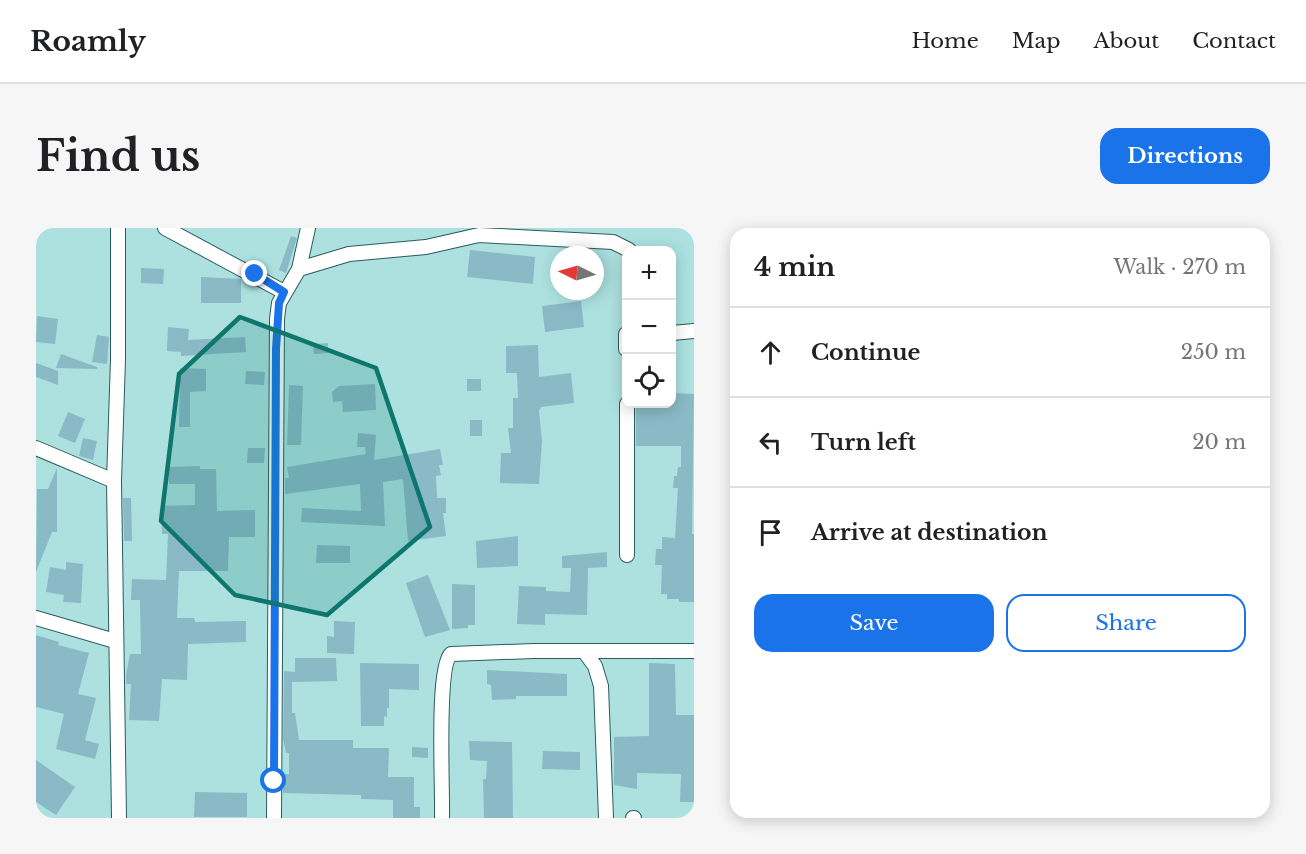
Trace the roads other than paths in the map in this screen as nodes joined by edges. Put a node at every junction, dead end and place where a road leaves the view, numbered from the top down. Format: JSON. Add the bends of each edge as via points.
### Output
{"nodes":[{"id":1,"x":118,"y":228,"type":"edge"},
{"id":2,"x":165,"y":228,"type":"edge"},
{"id":3,"x":308,"y":228,"type":"edge"},
{"id":4,"x":463,"y":233,"type":"edge"},
{"id":5,"x":622,"y":247,"type":"edge"},
{"id":6,"x":304,"y":252,"type":"junction"},
{"id":7,"x":328,"y":261,"type":"junction"},
{"id":8,"x":299,"y":269,"type":"junction"},
{"id":9,"x":284,"y":292,"type":"junction"},
{"id":10,"x":694,"y":331,"type":"edge"},
{"id":11,"x":676,"y":333,"type":"edge"},
{"id":12,"x":627,"y":408,"type":"edge"},
{"id":13,"x":36,"y":448,"type":"edge"},
{"id":14,"x":114,"y":481,"type":"junction"},
{"id":15,"x":627,"y":555,"type":"dead end"},
{"id":16,"x":36,"y":618,"type":"edge"},
{"id":17,"x":115,"y":641,"type":"junction"},
{"id":18,"x":584,"y":651,"type":"junction"},
{"id":19,"x":694,"y":651,"type":"edge"},
{"id":20,"x":120,"y":818,"type":"edge"},
{"id":21,"x":274,"y":818,"type":"edge"},
{"id":22,"x":442,"y":818,"type":"edge"},
{"id":23,"x":606,"y":818,"type":"edge"}],
"edges":[{"from":1,"to":14,"type":"street"},
{"from":2,"to":9,"type":"street"},
{"from":3,"to":6,"type":"street"},
{"from":4,"to":5,"type":"street","via":[[612,242]]},
{"from":4,"to":7,"type":"street","via":[[426,247],[349,254]]},
{"from":6,"to":7,"type":"street"},
{"from":6,"to":8,"type":"street"},
{"from":7,"to":8,"type":"street"},
{"from":8,"to":9,"type":"street"},
{"from":9,"to":21,"type":"street","via":[[278,311],[276,349]]},
{"from":10,"to":11,"type":"street"},
{"from":12,"to":15,"type":"street"},
{"from":13,"to":14,"type":"street"},
{"from":14,"to":17,"type":"street"},
{"from":16,"to":17,"type":"street"},
{"from":17,"to":20,"type":"street"},
{"from":18,"to":19,"type":"street"},
{"from":18,"to":22,"type":"street","via":[[456,653],[447,658],[442,707]]},
{"from":18,"to":23,"type":"street","via":[[595,666],[601,687]]}]}
